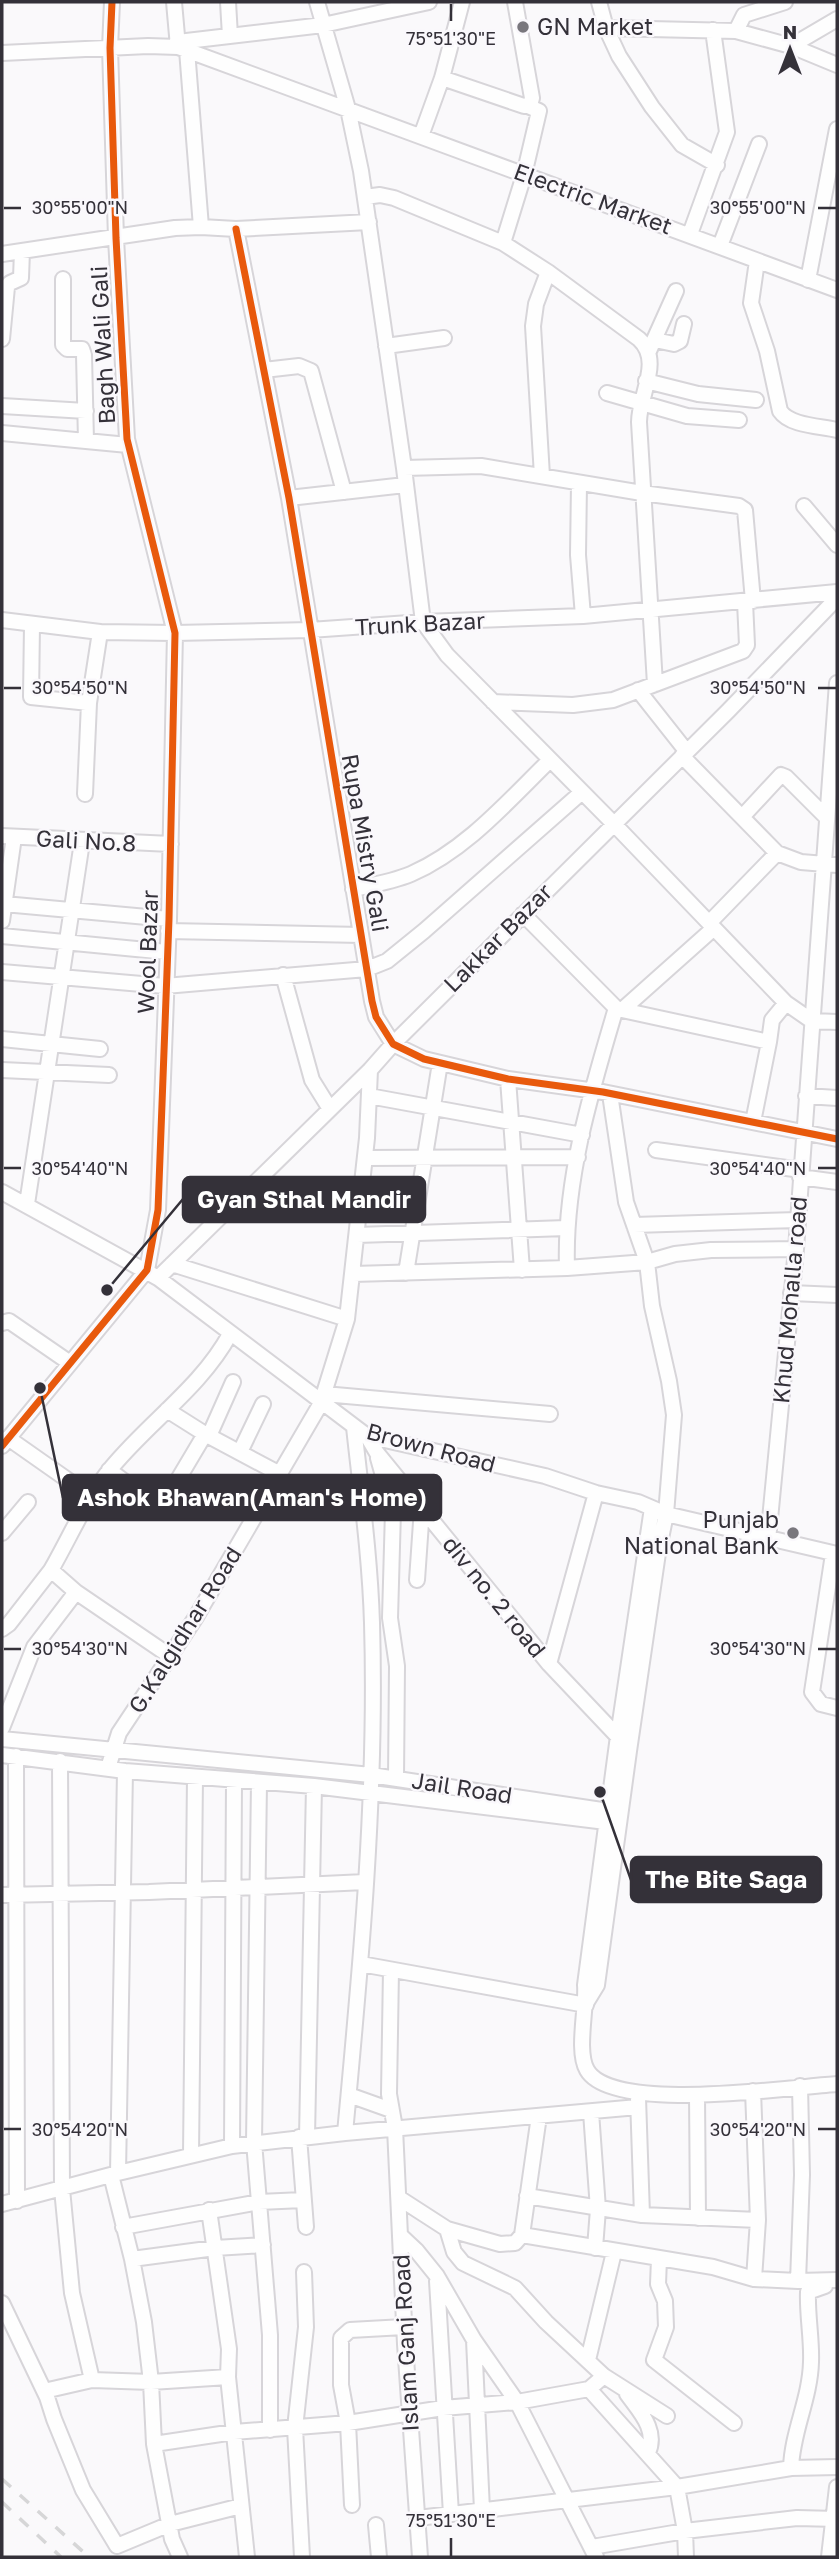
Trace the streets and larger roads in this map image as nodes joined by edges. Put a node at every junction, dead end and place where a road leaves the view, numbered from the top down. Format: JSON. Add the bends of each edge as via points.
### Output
{"nodes":[{"id":1,"x":112,"y":2,"type":"edge"},
{"id":2,"x":174,"y":2,"type":"edge"},
{"id":3,"x":228,"y":2,"type":"edge"},
{"id":4,"x":317,"y":2,"type":"edge"},
{"id":5,"x":429,"y":2,"type":"edge"},
{"id":6,"x":462,"y":2,"type":"edge"},
{"id":7,"x":515,"y":2,"type":"edge"},
{"id":8,"x":599,"y":2,"type":"edge"},
{"id":9,"x":780,"y":2,"type":"edge"},
{"id":10,"x":837,"y":19,"type":"edge"},
{"id":11,"x":323,"y":25,"type":"junction"},
{"id":12,"x":606,"y":28,"type":"junction"},
{"id":13,"x":713,"y":30,"type":"junction"},
{"id":14,"x":736,"y":31,"type":"junction"},
{"id":15,"x":230,"y":36,"type":"junction"},
{"id":16,"x":181,"y":46,"type":"junction"},
{"id":17,"x":791,"y":46,"type":"junction"},
{"id":18,"x":110,"y":48,"type":"junction"},
{"id":19,"x":2,"y":54,"type":"edge"},
{"id":20,"x":837,"y":65,"type":"edge"},
{"id":21,"x":442,"y":78,"type":"junction"},
{"id":22,"x":528,"y":106,"type":"junction"},
{"id":23,"x":348,"y":109,"type":"junction"},
{"id":24,"x":837,"y":129,"type":"edge"},
{"id":25,"x":421,"y":136,"type":"junction"},
{"id":26,"x":759,"y":144,"type":"dead end"},
{"id":27,"x":717,"y":165,"type":"junction"},
{"id":28,"x":524,"y":175,"type":"junction"},
{"id":29,"x":365,"y":197,"type":"junction"},
{"id":30,"x":369,"y":222,"type":"junction"},
{"id":31,"x":201,"y":227,"type":"junction"},
{"id":32,"x":236,"y":229,"type":"junction"},
{"id":33,"x":690,"y":234,"type":"junction"},
{"id":34,"x":116,"y":238,"type":"junction"},
{"id":35,"x":503,"y":243,"type":"junction"},
{"id":36,"x":720,"y":246,"type":"junction"},
{"id":37,"x":22,"y":251,"type":"junction"},
{"id":38,"x":2,"y":254,"type":"edge"},
{"id":39,"x":757,"y":261,"type":"junction"},
{"id":40,"x":548,"y":272,"type":"junction"},
{"id":41,"x":63,"y":279,"type":"dead end"},
{"id":42,"x":808,"y":280,"type":"junction"},
{"id":43,"x":676,"y":290,"type":"dead end"},
{"id":44,"x":837,"y":290,"type":"edge"},
{"id":45,"x":684,"y":324,"type":"dead end"},
{"id":46,"x":444,"y":338,"type":"dead end"},
{"id":47,"x":2,"y":339,"type":"edge"},
{"id":48,"x":652,"y":345,"type":"junction"},
{"id":49,"x":386,"y":346,"type":"junction"},
{"id":50,"x":264,"y":370,"type":"junction"},
{"id":51,"x":646,"y":381,"type":"junction"},
{"id":52,"x":607,"y":393,"type":"dead end"},
{"id":53,"x":756,"y":400,"type":"dead end"},
{"id":54,"x":640,"y":402,"type":"junction"},
{"id":55,"x":2,"y":406,"type":"edge"},
{"id":56,"x":86,"y":411,"type":"junction"},
{"id":57,"x":739,"y":420,"type":"dead end"},
{"id":58,"x":837,"y":430,"type":"edge"},
{"id":59,"x":2,"y":433,"type":"edge"},
{"id":60,"x":86,"y":441,"type":"junction"},
{"id":61,"x":128,"y":446,"type":"junction"},
{"id":62,"x":404,"y":468,"type":"junction"},
{"id":63,"x":542,"y":476,"type":"junction"},
{"id":64,"x":579,"y":484,"type":"junction"},
{"id":65,"x":405,"y":485,"type":"junction"},
{"id":66,"x":344,"y":492,"type":"junction"},
{"id":67,"x":642,"y":493,"type":"junction"},
{"id":68,"x":289,"y":498,"type":"junction"},
{"id":69,"x":804,"y":506,"type":"dead end"},
{"id":70,"x":837,"y":545,"type":"edge"},
{"id":71,"x":837,"y":592,"type":"edge"},
{"id":72,"x":837,"y":598,"type":"edge"},
{"id":73,"x":749,"y":601,"type":"junction"},
{"id":74,"x":650,"y":610,"type":"junction"},
{"id":75,"x":583,"y":616,"type":"junction"},
{"id":76,"x":2,"y":620,"type":"edge"},
{"id":77,"x":423,"y":622,"type":"junction"},
{"id":78,"x":32,"y":625,"type":"junction"},
{"id":79,"x":310,"y":630,"type":"junction"},
{"id":80,"x":100,"y":632,"type":"junction"},
{"id":81,"x":175,"y":633,"type":"junction"},
{"id":82,"x":837,"y":683,"type":"edge"},
{"id":83,"x":655,"y":684,"type":"junction"},
{"id":84,"x":638,"y":690,"type":"junction"},
{"id":85,"x":493,"y":702,"type":"junction"},
{"id":86,"x":89,"y":703,"type":"junction"},
{"id":87,"x":684,"y":754,"type":"junction"},
{"id":88,"x":550,"y":760,"type":"junction"},
{"id":89,"x":582,"y":792,"type":"junction"},
{"id":90,"x":85,"y":794,"type":"dead end"},
{"id":91,"x":741,"y":817,"type":"junction"},
{"id":92,"x":614,"y":824,"type":"junction"},
{"id":93,"x":830,"y":826,"type":"edge"},
{"id":94,"x":8,"y":836,"type":"edge"},
{"id":95,"x":82,"y":842,"type":"junction"},
{"id":96,"x":171,"y":844,"type":"junction"},
{"id":97,"x":777,"y":853,"type":"junction"},
{"id":98,"x":830,"y":864,"type":"edge"},
{"id":99,"x":353,"y":889,"type":"junction"},
{"id":100,"x":4,"y":904,"type":"junction"},
{"id":101,"x":71,"y":910,"type":"junction"},
{"id":102,"x":523,"y":914,"type":"junction"},
{"id":103,"x":2,"y":921,"type":"edge"},
{"id":104,"x":169,"y":925,"type":"junction"},
{"id":105,"x":712,"y":926,"type":"junction"},
{"id":106,"x":361,"y":935,"type":"junction"},
{"id":107,"x":2,"y":936,"type":"edge"},
{"id":108,"x":67,"y":943,"type":"junction"},
{"id":109,"x":167,"y":952,"type":"junction"},
{"id":110,"x":367,"y":969,"type":"junction"},
{"id":111,"x":2,"y":972,"type":"edge"},
{"id":112,"x":282,"y":975,"type":"junction"},
{"id":113,"x":62,"y":979,"type":"junction"},
{"id":114,"x":165,"y":986,"type":"junction"},
{"id":115,"x":786,"y":1003,"type":"junction"},
{"id":116,"x":619,"y":1009,"type":"junction"},
{"id":117,"x":812,"y":1021,"type":"junction"},
{"id":118,"x":837,"y":1022,"type":"edge"},
{"id":119,"x":2,"y":1039,"type":"edge"},
{"id":120,"x":769,"y":1042,"type":"junction"},
{"id":121,"x":52,"y":1044,"type":"junction"},
{"id":122,"x":393,"y":1044,"type":"junction"},
{"id":123,"x":100,"y":1049,"type":"dead end"},
{"id":124,"x":440,"y":1063,"type":"junction"},
{"id":125,"x":2,"y":1070,"type":"edge"},
{"id":126,"x":370,"y":1070,"type":"junction"},
{"id":127,"x":47,"y":1074,"type":"junction"},
{"id":128,"x":109,"y":1075,"type":"dead end"},
{"id":129,"x":508,"y":1079,"type":"junction"},
{"id":130,"x":592,"y":1090,"type":"junction"},
{"id":131,"x":610,"y":1094,"type":"junction"},
{"id":132,"x":369,"y":1096,"type":"junction"},
{"id":133,"x":806,"y":1096,"type":"junction"},
{"id":134,"x":837,"y":1098,"type":"edge"},
{"id":135,"x":433,"y":1107,"type":"junction"},
{"id":136,"x":330,"y":1109,"type":"junction"},
{"id":137,"x":753,"y":1122,"type":"junction"},
{"id":138,"x":512,"y":1124,"type":"junction"},
{"id":139,"x":803,"y":1131,"type":"junction"},
{"id":140,"x":582,"y":1135,"type":"junction"},
{"id":141,"x":837,"y":1139,"type":"edge"},
{"id":142,"x":656,"y":1150,"type":"dead end"},
{"id":143,"x":425,"y":1157,"type":"junction"},
{"id":144,"x":578,"y":1157,"type":"junction"},
{"id":145,"x":365,"y":1158,"type":"junction"},
{"id":146,"x":515,"y":1158,"type":"junction"},
{"id":147,"x":800,"y":1174,"type":"junction"},
{"id":148,"x":837,"y":1182,"type":"edge"},
{"id":149,"x":2,"y":1192,"type":"edge"},
{"id":150,"x":27,"y":1205,"type":"junction"},
{"id":151,"x":798,"y":1220,"type":"junction"},
{"id":152,"x":635,"y":1225,"type":"junction"},
{"id":153,"x":566,"y":1228,"type":"junction"},
{"id":154,"x":519,"y":1229,"type":"junction"},
{"id":155,"x":413,"y":1234,"type":"junction"},
{"id":156,"x":357,"y":1235,"type":"junction"},
{"id":157,"x":796,"y":1249,"type":"junction"},
{"id":158,"x":648,"y":1262,"type":"junction"},
{"id":159,"x":172,"y":1264,"type":"junction"},
{"id":160,"x":567,"y":1268,"type":"junction"},
{"id":161,"x":522,"y":1270,"type":"junction"},
{"id":162,"x":406,"y":1273,"type":"junction"},
{"id":163,"x":153,"y":1274,"type":"junction"},
{"id":164,"x":353,"y":1274,"type":"junction"},
{"id":165,"x":791,"y":1293,"type":"junction"},
{"id":166,"x":837,"y":1295,"type":"edge"},
{"id":167,"x":347,"y":1319,"type":"junction"},
{"id":168,"x":2,"y":1323,"type":"edge"},
{"id":169,"x":230,"y":1334,"type":"junction"},
{"id":170,"x":71,"y":1363,"type":"junction"},
{"id":171,"x":233,"y":1382,"type":"dead end"},
{"id":172,"x":322,"y":1398,"type":"junction"},
{"id":173,"x":263,"y":1404,"type":"dead end"},
{"id":174,"x":167,"y":1410,"type":"junction"},
{"id":175,"x":550,"y":1414,"type":"dead end"},
{"id":176,"x":354,"y":1427,"type":"junction"},
{"id":177,"x":207,"y":1435,"type":"junction"},
{"id":178,"x":367,"y":1436,"type":"junction"},
{"id":179,"x":5,"y":1442,"type":"edge"},
{"id":180,"x":240,"y":1452,"type":"junction"},
{"id":181,"x":377,"y":1453,"type":"junction"},
{"id":182,"x":109,"y":1470,"type":"junction"},
{"id":183,"x":280,"y":1474,"type":"junction"},
{"id":184,"x":596,"y":1493,"type":"junction"},
{"id":185,"x":92,"y":1497,"type":"junction"},
{"id":186,"x":28,"y":1503,"type":"dead end"},
{"id":187,"x":422,"y":1508,"type":"junction"},
{"id":188,"x":652,"y":1508,"type":"junction"},
{"id":189,"x":666,"y":1514,"type":"junction"},
{"id":190,"x":2,"y":1533,"type":"edge"},
{"id":191,"x":768,"y":1540,"type":"junction"},
{"id":192,"x":835,"y":1554,"type":"edge"},
{"id":193,"x":51,"y":1570,"type":"junction"},
{"id":194,"x":418,"y":1580,"type":"dead end"},
{"id":195,"x":76,"y":1592,"type":"junction"},
{"id":196,"x":2,"y":1629,"type":"edge"},
{"id":197,"x":170,"y":1656,"type":"junction"},
{"id":198,"x":550,"y":1664,"type":"junction"},
{"id":199,"x":837,"y":1708,"type":"edge"},
{"id":200,"x":2,"y":1728,"type":"edge"},
{"id":201,"x":618,"y":1736,"type":"junction"},
{"id":202,"x":2,"y":1739,"type":"edge"},
{"id":203,"x":112,"y":1751,"type":"junction"},
{"id":204,"x":629,"y":1751,"type":"junction"},
{"id":205,"x":9,"y":1756,"type":"edge"},
{"id":206,"x":60,"y":1761,"type":"junction"},
{"id":207,"x":108,"y":1768,"type":"junction"},
{"id":208,"x":125,"y":1771,"type":"junction"},
{"id":209,"x":371,"y":1775,"type":"junction"},
{"id":210,"x":195,"y":1777,"type":"junction"},
{"id":211,"x":396,"y":1778,"type":"junction"},
{"id":212,"x":234,"y":1781,"type":"junction"},
{"id":213,"x":258,"y":1783,"type":"junction"},
{"id":214,"x":453,"y":1786,"type":"junction"},
{"id":215,"x":314,"y":1787,"type":"junction"},
{"id":216,"x":370,"y":1793,"type":"junction"},
{"id":217,"x":450,"y":1802,"type":"junction"},
{"id":218,"x":614,"y":1817,"type":"junction"},
{"id":219,"x":365,"y":1882,"type":"junction"},
{"id":220,"x":311,"y":1886,"type":"junction"},
{"id":221,"x":257,"y":1887,"type":"junction"},
{"id":222,"x":234,"y":1888,"type":"junction"},
{"id":223,"x":195,"y":1889,"type":"junction"},
{"id":224,"x":123,"y":1893,"type":"junction"},
{"id":225,"x":61,"y":1894,"type":"junction"},
{"id":226,"x":9,"y":1895,"type":"edge"},
{"id":227,"x":361,"y":1965,"type":"junction"},
{"id":228,"x":391,"y":1970,"type":"junction"},
{"id":229,"x":586,"y":2004,"type":"junction"},
{"id":230,"x":837,"y":2084,"type":"edge"},
{"id":231,"x":800,"y":2086,"type":"junction"},
{"id":232,"x":753,"y":2091,"type":"junction"},
{"id":233,"x":349,"y":2095,"type":"junction"},
{"id":234,"x":697,"y":2095,"type":"junction"},
{"id":235,"x":638,"y":2100,"type":"junction"},
{"id":236,"x":391,"y":2110,"type":"junction"},
{"id":237,"x":591,"y":2112,"type":"junction"},
{"id":238,"x":539,"y":2116,"type":"junction"},
{"id":239,"x":395,"y":2128,"type":"junction"},
{"id":240,"x":345,"y":2133,"type":"junction"},
{"id":241,"x":303,"y":2137,"type":"junction"},
{"id":242,"x":254,"y":2143,"type":"junction"},
{"id":243,"x":232,"y":2146,"type":"junction"},
{"id":244,"x":191,"y":2155,"type":"junction"},
{"id":245,"x":114,"y":2174,"type":"junction"},
{"id":246,"x":61,"y":2189,"type":"junction"},
{"id":247,"x":527,"y":2196,"type":"junction"},
{"id":248,"x":399,"y":2198,"type":"junction"},
{"id":249,"x":303,"y":2200,"type":"junction"},
{"id":250,"x":17,"y":2201,"type":"junction"},
{"id":251,"x":259,"y":2202,"type":"junction"},
{"id":252,"x":2,"y":2204,"type":"edge"},
{"id":253,"x":598,"y":2209,"type":"junction"},
{"id":254,"x":209,"y":2210,"type":"junction"},
{"id":255,"x":642,"y":2215,"type":"junction"},
{"id":256,"x":698,"y":2218,"type":"junction"},
{"id":257,"x":758,"y":2220,"type":"junction"},
{"id":258,"x":123,"y":2227,"type":"junction"},
{"id":259,"x":306,"y":2227,"type":"dead end"},
{"id":260,"x":447,"y":2229,"type":"junction"},
{"id":261,"x":400,"y":2235,"type":"junction"},
{"id":262,"x":522,"y":2235,"type":"junction"},
{"id":263,"x":263,"y":2245,"type":"junction"},
{"id":264,"x":215,"y":2248,"type":"junction"},
{"id":265,"x":594,"y":2248,"type":"junction"},
{"id":266,"x":614,"y":2252,"type":"junction"},
{"id":267,"x":132,"y":2259,"type":"junction"},
{"id":268,"x":659,"y":2259,"type":"junction"},
{"id":269,"x":304,"y":2272,"type":"dead end"},
{"id":270,"x":437,"y":2276,"type":"junction"},
{"id":271,"x":754,"y":2278,"type":"junction"},
{"id":272,"x":833,"y":2280,"type":"edge"},
{"id":273,"x":798,"y":2281,"type":"junction"},
{"id":274,"x":2,"y":2303,"type":"edge"},
{"id":275,"x":404,"y":2327,"type":"junction"},
{"id":276,"x":474,"y":2340,"type":"junction"},
{"id":277,"x":588,"y":2360,"type":"junction"},
{"id":278,"x":604,"y":2376,"type":"junction"},
{"id":279,"x":228,"y":2377,"type":"junction"},
{"id":280,"x":92,"y":2380,"type":"junction"},
{"id":281,"x":151,"y":2382,"type":"junction"},
{"id":282,"x":589,"y":2389,"type":"junction"},
{"id":283,"x":625,"y":2390,"type":"junction"},
{"id":284,"x":44,"y":2391,"type":"junction"},
{"id":285,"x":517,"y":2402,"type":"junction"},
{"id":286,"x":476,"y":2406,"type":"junction"},
{"id":287,"x":443,"y":2408,"type":"junction"},
{"id":288,"x":410,"y":2413,"type":"junction"},
{"id":289,"x":667,"y":2416,"type":"dead end"},
{"id":290,"x":348,"y":2423,"type":"junction"},
{"id":291,"x":733,"y":2423,"type":"dead end"},
{"id":292,"x":295,"y":2428,"type":"junction"},
{"id":293,"x":270,"y":2430,"type":"junction"},
{"id":294,"x":234,"y":2432,"type":"junction"},
{"id":295,"x":154,"y":2444,"type":"junction"},
{"id":296,"x":648,"y":2453,"type":"junction"},
{"id":297,"x":837,"y":2467,"type":"edge"},
{"id":298,"x":791,"y":2468,"type":"junction"},
{"id":299,"x":677,"y":2487,"type":"junction"},
{"id":300,"x":837,"y":2487,"type":"edge"},
{"id":301,"x":567,"y":2500,"type":"junction"},
{"id":302,"x":352,"y":2505,"type":"dead end"},
{"id":303,"x":241,"y":2506,"type":"junction"},
{"id":304,"x":482,"y":2510,"type":"junction"},
{"id":305,"x":451,"y":2514,"type":"junction"},
{"id":306,"x":418,"y":2518,"type":"junction"},
{"id":307,"x":836,"y":2519,"type":"edge"},
{"id":308,"x":170,"y":2524,"type":"junction"},
{"id":309,"x":376,"y":2525,"type":"dead end"},
{"id":310,"x":685,"y":2531,"type":"junction"},
{"id":311,"x":594,"y":2552,"type":"edge"},
{"id":312,"x":180,"y":2557,"type":"edge"},
{"id":313,"x":247,"y":2557,"type":"edge"},
{"id":314,"x":302,"y":2557,"type":"edge"},
{"id":315,"x":379,"y":2557,"type":"edge"},
{"id":316,"x":420,"y":2557,"type":"edge"},
{"id":317,"x":686,"y":2557,"type":"edge"},
{"id":318,"x":829,"y":2557,"type":"edge"}],
"edges":[{"from":1,"to":18,"type":"street","name":"Bagh Wali Gali"},
{"from":2,"to":16,"type":"street"},
{"from":3,"to":15,"type":"street"},
{"from":4,"to":11,"type":"street"},
{"from":5,"to":11,"type":"street"},
{"from":6,"to":21,"type":"street"},
{"from":7,"to":22,"type":"street","via":[[532,98]]},
{"from":8,"to":12,"type":"street"},
{"from":9,"to":14,"type":"street","via":[[744,15]]},
{"from":10,"to":17,"type":"street"},
{"from":11,"to":15,"type":"street"},
{"from":11,"to":23,"type":"street"},
{"from":12,"to":13,"type":"street"},
{"from":12,"to":27,"type":"street","via":[[629,74],[673,135]]},
{"from":13,"to":14,"type":"street"},
{"from":13,"to":27,"type":"street","via":[[728,124]]},
{"from":14,"to":17,"type":"street"},
{"from":15,"to":16,"type":"street"},
{"from":16,"to":18,"type":"street","name":"Electric Market"},
{"from":16,"to":23,"type":"street","name":"Electric Market"},
{"from":16,"to":31,"type":"street"},
{"from":17,"to":20,"type":"street"},
{"from":18,"to":19,"type":"street","name":"Electric Market"},
{"from":18,"to":34,"type":"street","name":"Bagh Wali Gali"},
{"from":21,"to":22,"type":"street"},
{"from":21,"to":25,"type":"street"},
{"from":22,"to":28,"type":"street","via":[[539,111]]},
{"from":23,"to":25,"type":"street","name":"Electric Market"},
{"from":23,"to":29,"type":"street"},
{"from":24,"to":42,"type":"street"},
{"from":25,"to":28,"type":"street","name":"Electric Market"},
{"from":26,"to":36,"type":"street"},
{"from":27,"to":33,"type":"street"},
{"from":28,"to":33,"type":"street","name":"Electric Market"},
{"from":28,"to":35,"type":"street"},
{"from":29,"to":30,"type":"street"},
{"from":29,"to":35,"type":"street","via":[[394,198]]},
{"from":30,"to":32,"type":"street"},
{"from":30,"to":49,"type":"street"},
{"from":31,"to":32,"type":"street"},
{"from":31,"to":34,"type":"street"},
{"from":32,"to":50,"type":"street","name":"Rupa Mistry Gali"},
{"from":33,"to":36,"type":"street","name":"Electric Market"},
{"from":34,"to":37,"type":"street"},
{"from":34,"to":61,"type":"street","name":"Bagh Wali Gali"},
{"from":35,"to":40,"type":"street"},
{"from":36,"to":39,"type":"street","name":"Electric Market"},
{"from":37,"to":38,"type":"street"},
{"from":37,"to":47,"type":"street","via":[[21,278],[7,287]]},
{"from":39,"to":42,"type":"street","name":"Electric Market"},
{"from":39,"to":58,"type":"street","via":[[751,303],[780,411],[792,420]]},
{"from":40,"to":48,"type":"street"},
{"from":40,"to":63,"type":"street","via":[[533,326]]},
{"from":41,"to":56,"type":"street","via":[[63,345],[84,352]]},
{"from":42,"to":44,"type":"street","name":"Electric Market"},
{"from":43,"to":48,"type":"street"},
{"from":45,"to":48,"type":"street","via":[[680,341]]},
{"from":46,"to":49,"type":"street"},
{"from":48,"to":51,"type":"street"},
{"from":49,"to":62,"type":"street"},
{"from":50,"to":66,"type":"street","via":[[299,366],[311,371]]},
{"from":50,"to":68,"type":"street","name":"Rupa Mistry Gali"},
{"from":51,"to":53,"type":"street","via":[[698,394]]},
{"from":51,"to":54,"type":"street"},
{"from":52,"to":54,"type":"street"},
{"from":54,"to":57,"type":"street","via":[[687,416]]},
{"from":54,"to":67,"type":"street"},
{"from":55,"to":56,"type":"street"},
{"from":56,"to":60,"type":"street"},
{"from":59,"to":60,"type":"street"},
{"from":60,"to":61,"type":"street"},
{"from":61,"to":81,"type":"street","name":"Bagh Wali Gali"},
{"from":62,"to":63,"type":"street","via":[[481,466]]},
{"from":62,"to":65,"type":"street"},
{"from":63,"to":64,"type":"street"},
{"from":64,"to":67,"type":"street"},
{"from":64,"to":75,"type":"street"},
{"from":65,"to":66,"type":"street"},
{"from":65,"to":77,"type":"street"},
{"from":66,"to":68,"type":"street"},
{"from":67,"to":73,"type":"street","via":[[745,510]]},
{"from":67,"to":74,"type":"street"},
{"from":68,"to":79,"type":"street","name":"Rupa Mistry Gali"},
{"from":69,"to":70,"type":"street"},
{"from":71,"to":73,"type":"street","name":"Trunk Bazar"},
{"from":72,"to":87,"type":"street","name":"Lakkar Bazar"},
{"from":73,"to":74,"type":"street","name":"Trunk Bazar"},
{"from":73,"to":83,"type":"street","via":[[743,651]]},
{"from":74,"to":75,"type":"street","name":"Trunk Bazar"},
{"from":74,"to":83,"type":"street"},
{"from":75,"to":77,"type":"street","name":"Trunk Bazar"},
{"from":76,"to":78,"type":"street","name":"Trunk Bazar"},
{"from":77,"to":79,"type":"street","name":"Trunk Bazar"},
{"from":77,"to":85,"type":"street","via":[[447,656]]},
{"from":78,"to":80,"type":"street","name":"Trunk Bazar"},
{"from":78,"to":86,"type":"street","via":[[31,697]]},
{"from":79,"to":81,"type":"street","name":"Trunk Bazar"},
{"from":79,"to":99,"type":"street","name":"Rupa Mistry Gali"},
{"from":80,"to":81,"type":"street","name":"Trunk Bazar"},
{"from":80,"to":86,"type":"street"},
{"from":81,"to":96,"type":"street","name":"Wool Bazar"},
{"from":82,"to":93,"type":"street","name":"Khud Mohalla road"},
{"from":83,"to":84,"type":"street"},
{"from":84,"to":85,"type":"street","via":[[613,700],[581,704]]},
{"from":84,"to":87,"type":"street"},
{"from":85,"to":88,"type":"street"},
{"from":86,"to":90,"type":"street"},
{"from":87,"to":91,"type":"street"},
{"from":87,"to":92,"type":"street","name":"Lakkar Bazar"},
{"from":88,"to":89,"type":"street"},
{"from":88,"to":99,"type":"street","via":[[451,851],[410,874]]},
{"from":89,"to":92,"type":"street"},
{"from":89,"to":110,"type":"street","via":[[424,931],[387,961]]},
{"from":91,"to":93,"type":"street","via":[[781,775]]},
{"from":91,"to":97,"type":"street"},
{"from":92,"to":102,"type":"street","name":"Lakkar Bazar"},
{"from":92,"to":105,"type":"street"},
{"from":93,"to":98,"type":"street","name":"Khud Mohalla road"},
{"from":94,"to":95,"type":"street","name":"Gali No.8"},
{"from":94,"to":100,"type":"street"},
{"from":95,"to":96,"type":"street","name":"Gali No.8"},
{"from":95,"to":101,"type":"street"},
{"from":96,"to":104,"type":"street","name":"Wool Bazar"},
{"from":97,"to":98,"type":"street","via":[[793,861]]},
{"from":97,"to":105,"type":"street"},
{"from":98,"to":117,"type":"street","name":"Khud Mohalla road"},
{"from":99,"to":106,"type":"street","name":"Rupa Mistry Gali"},
{"from":100,"to":101,"type":"street"},
{"from":100,"to":103,"type":"street"},
{"from":101,"to":104,"type":"street"},
{"from":101,"to":108,"type":"street"},
{"from":102,"to":116,"type":"street"},
{"from":102,"to":122,"type":"street","name":"Lakkar Bazar"},
{"from":104,"to":106,"type":"street"},
{"from":104,"to":109,"type":"street","name":"Wool Bazar"},
{"from":105,"to":115,"type":"street"},
{"from":105,"to":116,"type":"street"},
{"from":106,"to":110,"type":"street","name":"Rupa Mistry Gali"},
{"from":107,"to":108,"type":"street"},
{"from":108,"to":109,"type":"street"},
{"from":108,"to":113,"type":"street"},
{"from":109,"to":114,"type":"street","name":"Wool Bazar"},
{"from":110,"to":112,"type":"street"},
{"from":110,"to":122,"type":"street","name":"Rupa Mistry Gali","via":[[376,1017]]},
{"from":111,"to":113,"type":"street"},
{"from":112,"to":114,"type":"street"},
{"from":112,"to":136,"type":"street","via":[[312,1080]]},
{"from":113,"to":114,"type":"street"},
{"from":113,"to":121,"type":"street"},
{"from":114,"to":163,"type":"street","name":"Wool Bazar"},
{"from":115,"to":117,"type":"street"},
{"from":115,"to":120,"type":"street","via":[[772,1020]]},
{"from":116,"to":120,"type":"street"},
{"from":116,"to":130,"type":"street"},
{"from":117,"to":118,"type":"street"},
{"from":117,"to":133,"type":"street","name":"Khud Mohalla road"},
{"from":119,"to":121,"type":"street"},
{"from":120,"to":137,"type":"street"},
{"from":121,"to":123,"type":"street"},
{"from":121,"to":127,"type":"street"},
{"from":122,"to":124,"type":"street"},
{"from":122,"to":126,"type":"street","name":"Lakkar Bazar"},
{"from":124,"to":129,"type":"street"},
{"from":124,"to":135,"type":"street"},
{"from":125,"to":127,"type":"street"},
{"from":126,"to":132,"type":"street","name":"G.Kalgidhar Road"},
{"from":126,"to":136,"type":"street","name":"Lakkar Bazar"},
{"from":127,"to":128,"type":"street"},
{"from":127,"to":150,"type":"street"},
{"from":129,"to":130,"type":"street"},
{"from":129,"to":138,"type":"street"},
{"from":130,"to":131,"type":"street"},
{"from":130,"to":140,"type":"street"},
{"from":131,"to":137,"type":"street"},
{"from":131,"to":152,"type":"street","via":[[626,1202]]},
{"from":132,"to":135,"type":"street"},
{"from":132,"to":145,"type":"street","name":"G.Kalgidhar Road"},
{"from":133,"to":134,"type":"street"},
{"from":133,"to":139,"type":"street","name":"Khud Mohalla road"},
{"from":135,"to":138,"type":"street"},
{"from":135,"to":143,"type":"street"},
{"from":136,"to":159,"type":"street","name":"Lakkar Bazar"},
{"from":137,"to":139,"type":"street"},
{"from":138,"to":140,"type":"street"},
{"from":138,"to":146,"type":"street"},
{"from":139,"to":141,"type":"street"},
{"from":139,"to":147,"type":"street","name":"Khud Mohalla road"},
{"from":140,"to":144,"type":"street"},
{"from":142,"to":147,"type":"street"},
{"from":143,"to":145,"type":"street"},
{"from":143,"to":146,"type":"street"},
{"from":143,"to":155,"type":"street"},
{"from":144,"to":146,"type":"street"},
{"from":144,"to":153,"type":"street"},
{"from":145,"to":156,"type":"street","name":"G.Kalgidhar Road"},
{"from":146,"to":154,"type":"street"},
{"from":147,"to":148,"type":"street"},
{"from":147,"to":151,"type":"street","name":"Khud Mohalla road"},
{"from":149,"to":150,"type":"street","name":"Brown Road"},
{"from":150,"to":163,"type":"street","name":"Brown Road"},
{"from":151,"to":152,"type":"street"},
{"from":151,"to":157,"type":"street","name":"Khud Mohalla road"},
{"from":152,"to":158,"type":"street"},
{"from":153,"to":154,"type":"street"},
{"from":153,"to":160,"type":"street"},
{"from":154,"to":155,"type":"street"},
{"from":154,"to":161,"type":"street"},
{"from":155,"to":156,"type":"street"},
{"from":155,"to":162,"type":"street"},
{"from":156,"to":164,"type":"street","name":"G.Kalgidhar Road"},
{"from":157,"to":158,"type":"street","via":[[711,1250]]},
{"from":157,"to":165,"type":"street","name":"Khud Mohalla road"},
{"from":158,"to":160,"type":"street"},
{"from":158,"to":189,"type":"street","via":[[674,1415]]},
{"from":159,"to":163,"type":"street","name":"Lakkar Bazar"},
{"from":159,"to":167,"type":"street"},
{"from":160,"to":161,"type":"street"},
{"from":161,"to":162,"type":"street"},
{"from":162,"to":164,"type":"street"},
{"from":163,"to":169,"type":"street","name":"Brown Road"},
{"from":163,"to":170,"type":"street","name":"Lakkar Bazar"},
{"from":164,"to":167,"type":"street","name":"G.Kalgidhar Road"},
{"from":165,"to":166,"type":"street"},
{"from":165,"to":191,"type":"street","name":"Khud Mohalla road"},
{"from":167,"to":172,"type":"street","name":"G.Kalgidhar Road"},
{"from":168,"to":170,"type":"street","via":[[9,1321]]},
{"from":169,"to":172,"type":"street","name":"Brown Road"},
{"from":169,"to":174,"type":"street","via":[[211,1365]]},
{"from":170,"to":179,"type":"street","name":"Lakkar Bazar"},
{"from":171,"to":177,"type":"street"},
{"from":172,"to":175,"type":"street"},
{"from":172,"to":176,"type":"street","name":"Brown Road"},
{"from":172,"to":183,"type":"street","name":"G.Kalgidhar Road"},
{"from":173,"to":180,"type":"street"},
{"from":174,"to":177,"type":"street"},
{"from":174,"to":182,"type":"street"},
{"from":176,"to":178,"type":"street","name":"Brown Road"},
{"from":176,"to":209,"type":"street","via":[[370,1586]]},
{"from":177,"to":180,"type":"street"},
{"from":177,"to":182,"type":"street","via":[[172,1494],[161,1501]]},
{"from":178,"to":181,"type":"street","name":"div no. 2 road"},
{"from":178,"to":184,"type":"street","name":"Brown Road","via":[[545,1476]]},
{"from":179,"to":185,"type":"street"},
{"from":180,"to":183,"type":"street"},
{"from":181,"to":187,"type":"street","name":"div no. 2 road"},
{"from":181,"to":211,"type":"street","via":[[393,1511],[390,1618],[396,1660]]},
{"from":182,"to":185,"type":"street"},
{"from":183,"to":197,"type":"street","name":"G.Kalgidhar Road"},
{"from":184,"to":188,"type":"street","name":"Brown Road"},
{"from":184,"to":198,"type":"street"},
{"from":185,"to":193,"type":"street"},
{"from":186,"to":190,"type":"street"},
{"from":187,"to":194,"type":"street"},
{"from":187,"to":198,"type":"street","name":"div no. 2 road"},
{"from":188,"to":189,"type":"street","name":"Brown Road"},
{"from":188,"to":201,"type":"street"},
{"from":189,"to":191,"type":"street","name":"Brown Road"},
{"from":189,"to":204,"type":"street"},
{"from":191,"to":192,"type":"street","name":"Brown Road"},
{"from":192,"to":199,"type":"street","via":[[812,1692],[821,1704]]},
{"from":193,"to":195,"type":"street"},
{"from":193,"to":196,"type":"street"},
{"from":195,"to":197,"type":"street"},
{"from":195,"to":200,"type":"street","via":[[34,1647]]},
{"from":197,"to":203,"type":"street","name":"G.Kalgidhar Road"},
{"from":198,"to":201,"type":"street","name":"div no. 2 road"},
{"from":201,"to":204,"type":"street","name":"div no. 2 road"},
{"from":201,"to":218,"type":"street"},
{"from":202,"to":203,"type":"street","name":"Jail Road"},
{"from":203,"to":207,"type":"street","name":"G.Kalgidhar Road"},
{"from":203,"to":209,"type":"street","name":"Jail Road"},
{"from":204,"to":218,"type":"street"},
{"from":205,"to":206,"type":"street","name":"Jail Road"},
{"from":205,"to":226,"type":"street"},
{"from":206,"to":207,"type":"street","name":"Jail Road"},
{"from":206,"to":225,"type":"street"},
{"from":207,"to":208,"type":"street","name":"Jail Road"},
{"from":208,"to":210,"type":"street","name":"Jail Road"},
{"from":208,"to":224,"type":"street"},
{"from":209,"to":211,"type":"street","name":"Jail Road"},
{"from":209,"to":216,"type":"street"},
{"from":210,"to":212,"type":"street","name":"Jail Road"},
{"from":210,"to":223,"type":"street"},
{"from":211,"to":214,"type":"street","name":"Jail Road"},
{"from":212,"to":213,"type":"street","name":"Jail Road"},
{"from":212,"to":222,"type":"street"},
{"from":213,"to":215,"type":"street","name":"Jail Road"},
{"from":213,"to":221,"type":"street"},
{"from":214,"to":217,"type":"street"},
{"from":214,"to":218,"type":"street","name":"Jail Road"},
{"from":215,"to":216,"type":"street","name":"Jail Road"},
{"from":215,"to":220,"type":"street"},
{"from":216,"to":217,"type":"street","name":"Jail Road"},
{"from":216,"to":219,"type":"street"},
{"from":217,"to":218,"type":"street","name":"Jail Road"},
{"from":218,"to":229,"type":"street","via":[[585,1985]]},
{"from":219,"to":220,"type":"street"},
{"from":219,"to":227,"type":"street"},
{"from":220,"to":221,"type":"street"},
{"from":220,"to":241,"type":"street"},
{"from":221,"to":222,"type":"street"},
{"from":221,"to":242,"type":"street"},
{"from":222,"to":223,"type":"street"},
{"from":222,"to":243,"type":"street"},
{"from":223,"to":224,"type":"street"},
{"from":223,"to":244,"type":"street"},
{"from":224,"to":225,"type":"street"},
{"from":224,"to":245,"type":"street"},
{"from":225,"to":226,"type":"street"},
{"from":225,"to":246,"type":"street"},
{"from":226,"to":250,"type":"street"},
{"from":227,"to":228,"type":"street"},
{"from":227,"to":233,"type":"street"},
{"from":228,"to":229,"type":"street"},
{"from":228,"to":236,"type":"street","name":"Islam Ganj Road"},
{"from":229,"to":235,"type":"street","via":[[583,2055],[588,2073]]},
{"from":230,"to":231,"type":"street"},
{"from":231,"to":232,"type":"street"},
{"from":231,"to":273,"type":"street"},
{"from":232,"to":234,"type":"street"},
{"from":232,"to":257,"type":"street"},
{"from":233,"to":236,"type":"street"},
{"from":233,"to":240,"type":"street"},
{"from":234,"to":235,"type":"street"},
{"from":234,"to":256,"type":"street"},
{"from":235,"to":237,"type":"street"},
{"from":235,"to":255,"type":"street"},
{"from":236,"to":239,"type":"street","name":"Islam Ganj Road"},
{"from":237,"to":238,"type":"street"},
{"from":237,"to":253,"type":"street"},
{"from":238,"to":239,"type":"street"},
{"from":238,"to":247,"type":"street"},
{"from":239,"to":240,"type":"street"},
{"from":239,"to":248,"type":"street","name":"Islam Ganj Road"},
{"from":240,"to":241,"type":"street"},
{"from":241,"to":242,"type":"street"},
{"from":241,"to":249,"type":"street"},
{"from":242,"to":243,"type":"street"},
{"from":242,"to":251,"type":"street"},
{"from":243,"to":244,"type":"street"},
{"from":244,"to":245,"type":"street"},
{"from":245,"to":246,"type":"street"},
{"from":245,"to":258,"type":"street"},
{"from":246,"to":250,"type":"street"},
{"from":246,"to":280,"type":"street","via":[[72,2293]]},
{"from":247,"to":253,"type":"street"},
{"from":247,"to":262,"type":"street"},
{"from":248,"to":260,"type":"street"},
{"from":248,"to":261,"type":"street","name":"Islam Ganj Road"},
{"from":249,"to":251,"type":"street"},
{"from":249,"to":259,"type":"street"},
{"from":250,"to":252,"type":"street"},
{"from":251,"to":254,"type":"street"},
{"from":251,"to":263,"type":"street"},
{"from":253,"to":255,"type":"street"},
{"from":253,"to":265,"type":"street"},
{"from":254,"to":258,"type":"street"},
{"from":254,"to":264,"type":"street"},
{"from":255,"to":256,"type":"street"},
{"from":256,"to":257,"type":"street"},
{"from":257,"to":271,"type":"street"},
{"from":258,"to":267,"type":"street"},
{"from":260,"to":262,"type":"street","via":[[509,2245]]},
{"from":260,"to":277,"type":"street","via":[[463,2263],[514,2288]]},
{"from":261,"to":270,"type":"street"},
{"from":261,"to":275,"type":"street","name":"Islam Ganj Road"},
{"from":262,"to":265,"type":"street"},
{"from":263,"to":264,"type":"street"},
{"from":263,"to":293,"type":"street","via":[[270,2335]]},
{"from":264,"to":267,"type":"street"},
{"from":264,"to":279,"type":"street","via":[[229,2349]]},
{"from":265,"to":266,"type":"street"},
{"from":266,"to":268,"type":"street"},
{"from":266,"to":277,"type":"street"},
{"from":267,"to":281,"type":"street"},
{"from":268,"to":271,"type":"street"},
{"from":268,"to":291,"type":"street","via":[[658,2284],[666,2305],[666,2327],[654,2360]]},
{"from":269,"to":292,"type":"street","via":[[306,2327]]},
{"from":270,"to":276,"type":"street"},
{"from":270,"to":287,"type":"street"},
{"from":271,"to":273,"type":"street"},
{"from":272,"to":273,"type":"street"},
{"from":272,"to":298,"type":"street","via":[[808,2294],[811,2362]]},
{"from":274,"to":284,"type":"street"},
{"from":275,"to":288,"type":"street","name":"Islam Ganj Road"},
{"from":275,"to":290,"type":"street","via":[[343,2334],[341,2385]]},
{"from":276,"to":285,"type":"street"},
{"from":276,"to":286,"type":"street"},
{"from":277,"to":278,"type":"street"},
{"from":278,"to":282,"type":"street"},
{"from":278,"to":283,"type":"street"},
{"from":279,"to":281,"type":"street"},
{"from":279,"to":294,"type":"street"},
{"from":280,"to":281,"type":"street"},
{"from":280,"to":284,"type":"street"},
{"from":281,"to":295,"type":"street"},
{"from":282,"to":285,"type":"street"},
{"from":282,"to":296,"type":"street"},
{"from":283,"to":289,"type":"street"},
{"from":283,"to":296,"type":"street","via":[[652,2434]]},
{"from":284,"to":308,"type":"street","via":[[83,2490],[117,2546]]},
{"from":285,"to":286,"type":"street"},
{"from":285,"to":301,"type":"street"},
{"from":286,"to":287,"type":"street"},
{"from":286,"to":304,"type":"street"},
{"from":287,"to":288,"type":"street"},
{"from":287,"to":305,"type":"street"},
{"from":288,"to":290,"type":"street"},
{"from":288,"to":306,"type":"street","name":"Islam Ganj Road"},
{"from":290,"to":292,"type":"street"},
{"from":290,"to":302,"type":"street"},
{"from":292,"to":293,"type":"street"},
{"from":292,"to":314,"type":"street"},
{"from":293,"to":294,"type":"street"},
{"from":294,"to":295,"type":"street"},
{"from":294,"to":303,"type":"street"},
{"from":295,"to":308,"type":"street"},
{"from":296,"to":299,"type":"street"},
{"from":297,"to":298,"type":"street"},
{"from":298,"to":299,"type":"street"},
{"from":299,"to":301,"type":"street"},
{"from":299,"to":310,"type":"street"},
{"from":300,"to":307,"type":"street"},
{"from":301,"to":304,"type":"street"},
{"from":301,"to":311,"type":"street"},
{"from":303,"to":308,"type":"street"},
{"from":303,"to":313,"type":"street"},
{"from":304,"to":305,"type":"street"},
{"from":305,"to":306,"type":"street"},
{"from":306,"to":316,"type":"street","name":"Islam Ganj Road"},
{"from":307,"to":310,"type":"street","via":[[797,2518]]},
{"from":307,"to":318,"type":"street"},
{"from":308,"to":312,"type":"street"},
{"from":309,"to":315,"type":"street"},
{"from":310,"to":311,"type":"street"},
{"from":310,"to":317,"type":"street"}]}
